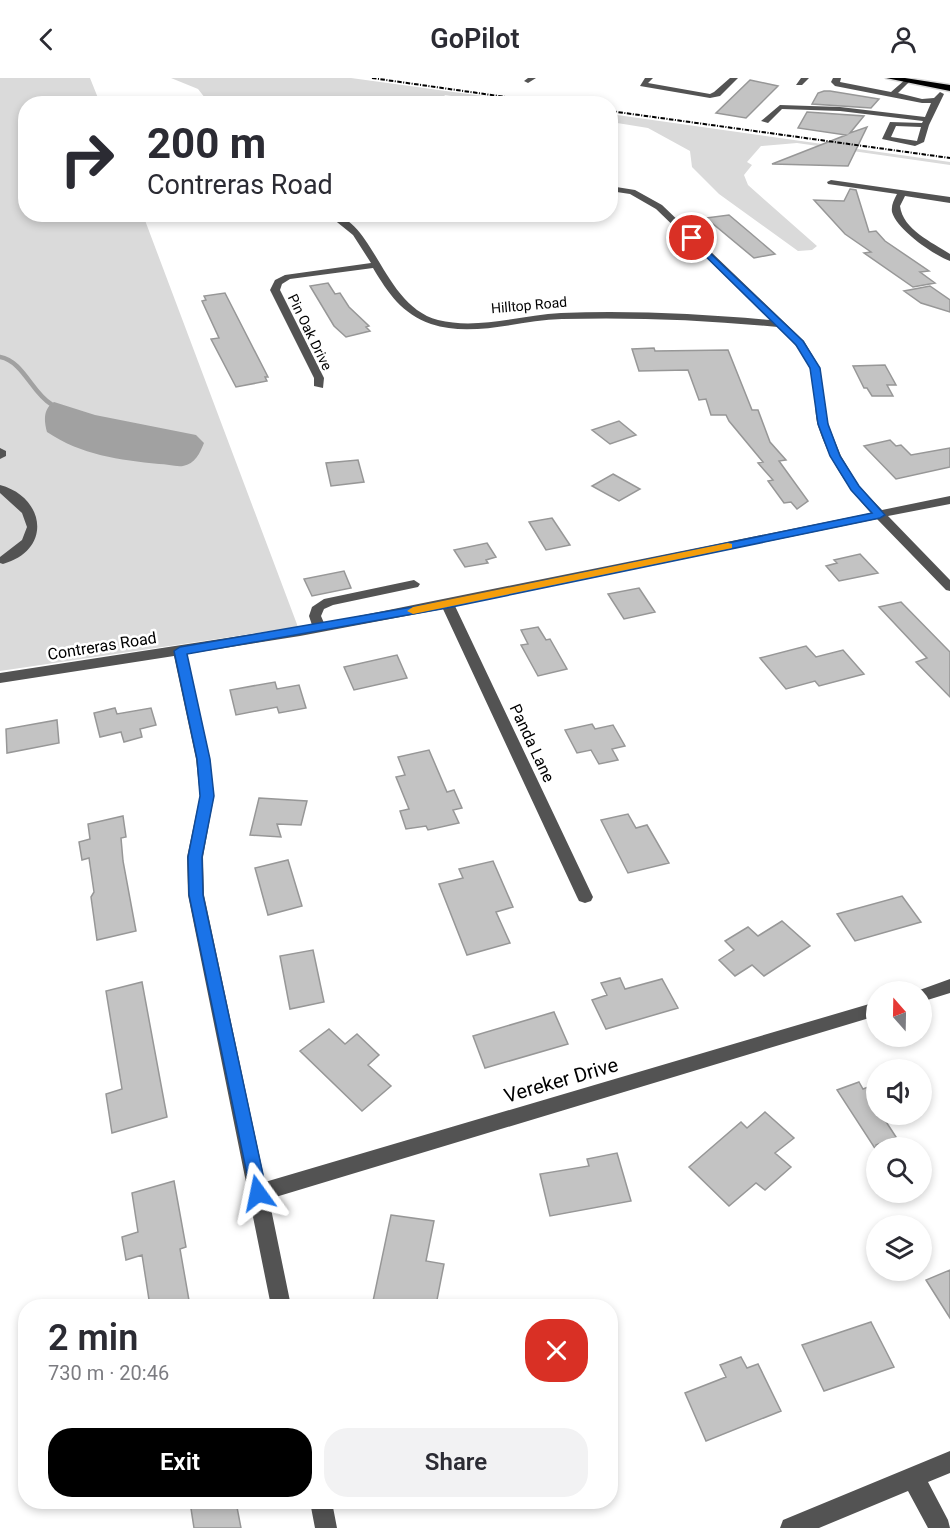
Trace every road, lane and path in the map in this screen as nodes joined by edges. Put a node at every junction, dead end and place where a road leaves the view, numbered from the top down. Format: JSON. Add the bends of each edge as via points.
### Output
{"nodes":[{"id":1,"x":649,"y":78,"type":"edge"},
{"id":2,"x":734,"y":78,"type":"edge"},
{"id":3,"x":837,"y":78,"type":"edge"},
{"id":4,"x":890,"y":78,"type":"edge"},
{"id":5,"x":906,"y":81,"type":"junction"},
{"id":6,"x":947,"y":87,"type":"edge"},
{"id":7,"x":893,"y":94,"type":"junction"},
{"id":8,"x":937,"y":98,"type":"junction"},
{"id":9,"x":950,"y":99,"type":"edge"},
{"id":10,"x":765,"y":121,"type":"dead end"},
{"id":11,"x":926,"y":122,"type":"junction"},
{"id":12,"x":831,"y":182,"type":"dead end"},
{"id":13,"x":618,"y":189,"type":"edge"},
{"id":14,"x":902,"y":193,"type":"junction"},
{"id":15,"x":950,"y":200,"type":"edge"},
{"id":16,"x":342,"y":222,"type":"edge"},
{"id":17,"x":950,"y":258,"type":"edge"},
{"id":18,"x":375,"y":265,"type":"junction"},
{"id":19,"x":780,"y":324,"type":"junction"},
{"id":20,"x":319,"y":386,"type":"dead end"},
{"id":21,"x":0,"y":451,"type":"edge"},
{"id":22,"x":0,"y":456,"type":"edge"},
{"id":23,"x":0,"y":488,"type":"edge"},
{"id":24,"x":950,"y":500,"type":"edge"},
{"id":25,"x":880,"y":515,"type":"junction"},
{"id":26,"x":3,"y":560,"type":"dead end"},
{"id":27,"x":414,"y":584,"type":"dead end"},
{"id":28,"x":950,"y":587,"type":"edge"},
{"id":29,"x":447,"y":604,"type":"junction"},
{"id":30,"x":320,"y":628,"type":"junction"},
{"id":31,"x":180,"y":651,"type":"junction"},
{"id":32,"x":0,"y":678,"type":"edge"},
{"id":33,"x":585,"y":897,"type":"dead end"},
{"id":34,"x":950,"y":986,"type":"edge"},
{"id":35,"x":932,"y":992,"type":"edge"},
{"id":36,"x":866,"y":1012,"type":"edge"},
{"id":37,"x":258,"y":1193,"type":"junction"},
{"id":38,"x":280,"y":1299,"type":"edge"},
{"id":39,"x":950,"y":1462,"type":"edge"},
{"id":40,"x":913,"y":1477,"type":"junction"},
{"id":41,"x":322,"y":1509,"type":"edge"},
{"id":42,"x":326,"y":1528,"type":"edge"},
{"id":43,"x":791,"y":1528,"type":"edge"},
{"id":44,"x":940,"y":1528,"type":"edge"}],
"edges":[{"from":1,"to":2,"type":"street","via":[[643,84],[703,96],[717,94]]},
{"from":3,"to":7,"type":"street","via":[[838,84]]},
{"from":4,"to":5,"type":"highway"},
{"from":5,"to":6,"type":"highway"},
{"from":5,"to":7,"type":"street"},
{"from":6,"to":8,"type":"street"},
{"from":7,"to":8,"type":"street","via":[[922,101]]},
{"from":8,"to":9,"type":"street"},
{"from":8,"to":11,"type":"street"},
{"from":10,"to":11,"type":"street","via":[[780,107],[840,109]]},
{"from":11,"to":11,"type":"street","via":[[893,124],[886,139],[920,142]]},
{"from":12,"to":14,"type":"street"},
{"from":13,"to":19,"type":"street","via":[[632,192],[659,207]]},
{"from":14,"to":15,"type":"street"},
{"from":14,"to":17,"type":"street","via":[[896,206],[897,217],[908,230]]},
{"from":16,"to":18,"type":"street","name":"Hilltop Road","via":[[359,238]]},
{"from":18,"to":19,"type":"street","name":"Hilltop Road","via":[[404,305],[436,323],[482,325],[561,316],[720,318]]},
{"from":18,"to":20,"type":"street","name":"Pin Oak Drive","via":[[288,277],[278,282],[275,291],[319,378]]},
{"from":19,"to":25,"type":"street","via":[[800,343],[815,368],[822,418],[835,456],[854,488]]},
{"from":21,"to":22,"type":"street"},
{"from":23,"to":26,"type":"street","via":[[27,508],[33,519],[32,536]]},
{"from":24,"to":25,"type":"street","name":"Contreras Road"},
{"from":25,"to":28,"type":"street"},
{"from":25,"to":29,"type":"street","name":"Contreras Road"},
{"from":27,"to":30,"type":"street","via":[[318,607],[315,616]]},
{"from":29,"to":30,"type":"street","name":"Contreras Road"},
{"from":29,"to":33,"type":"street","name":"Panda Lane"},
{"from":30,"to":31,"type":"street","name":"Contreras Road"},
{"from":31,"to":32,"type":"street","name":"Contreras Road"},
{"from":31,"to":37,"type":"street","via":[[207,796],[195,857],[196,895]]},
{"from":34,"to":35,"type":"street"},
{"from":36,"to":37,"type":"street","name":"Vereker Drive"},
{"from":37,"to":38,"type":"street"},
{"from":39,"to":40,"type":"street"},
{"from":40,"to":43,"type":"street"},
{"from":40,"to":44,"type":"street"},
{"from":41,"to":42,"type":"street"}]}
